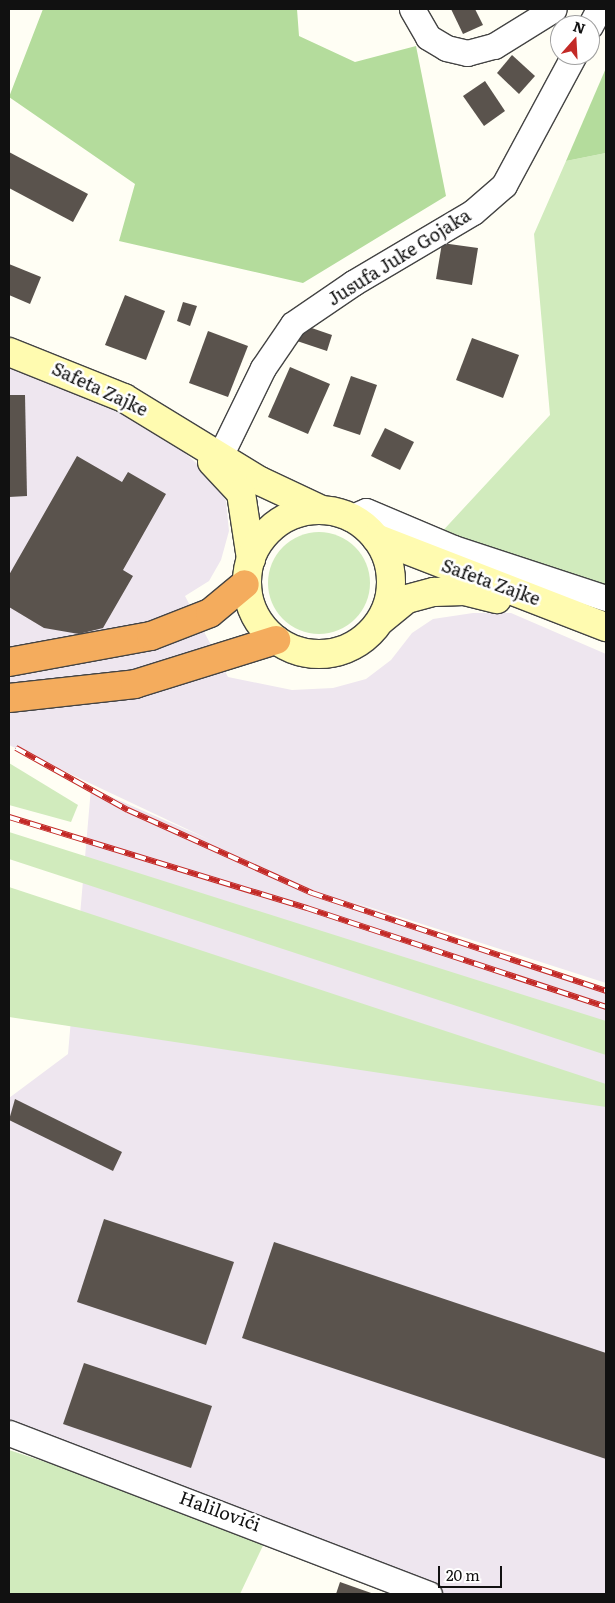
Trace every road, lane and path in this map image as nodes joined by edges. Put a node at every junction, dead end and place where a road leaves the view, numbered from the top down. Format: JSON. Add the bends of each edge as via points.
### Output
{"nodes":[{"id":1,"x":412,"y":9,"type":"edge"},
{"id":2,"x":554,"y":9,"type":"edge"},
{"id":3,"x":569,"y":65,"type":"edge"},
{"id":4,"x":9,"y":352,"type":"edge"},
{"id":5,"x":188,"y":436,"type":"junction"},
{"id":6,"x":221,"y":454,"type":"junction"},
{"id":7,"x":322,"y":510,"type":"junction"},
{"id":8,"x":350,"y":518,"type":"junction"},
{"id":9,"x":376,"y":538,"type":"junction"},
{"id":10,"x":248,"y":572,"type":"junction"},
{"id":11,"x":606,"y":598,"type":"edge"},
{"id":12,"x":381,"y":620,"type":"junction"},
{"id":13,"x":606,"y":627,"type":"edge"},
{"id":14,"x":276,"y":640,"type":"junction"},
{"id":15,"x":606,"y":642,"type":"edge"},
{"id":16,"x":9,"y":662,"type":"edge"},
{"id":17,"x":9,"y":698,"type":"edge"},
{"id":18,"x":9,"y":1433,"type":"edge"},
{"id":19,"x":429,"y":1594,"type":"edge"}],
"edges":[{"from":1,"to":2,"type":"street","via":[[428,37],[446,48],[467,52],[494,46]]},
{"from":3,"to":6,"type":"street","name":"Jusufa Juke Gojaka","via":[[504,185],[473,212],[353,282],[293,324],[263,368]]},
{"from":4,"to":5,"type":"main road","name":"Safeta Zajke","via":[[86,379]]},
{"from":5,"to":6,"type":"main road","name":"Safeta Zajke"},
{"from":5,"to":10,"type":"main road","name":"Safeta Zajke","via":[[241,493]]},
{"from":6,"to":7,"type":"main road","name":"Safeta Zajke","via":[[260,481]]},
{"from":7,"to":8,"type":"main road","name":"Safeta Zajke"},
{"from":7,"to":10,"type":"main road","via":[[279,523]]},
{"from":8,"to":9,"type":"main road","name":"Safeta Zajke"},
{"from":8,"to":11,"type":"street","via":[[366,511],[453,548]]},
{"from":9,"to":12,"type":"main road","name":"Safeta Zajke","via":[[392,578]]},
{"from":9,"to":13,"type":"main road","name":"Safeta Zajke"},
{"from":10,"to":14,"type":"main road","name":"Safeta Zajke","via":[[252,608]]},
{"from":10,"to":16,"type":"highway","via":[[210,613],[151,636]]},
{"from":12,"to":14,"type":"main road","name":"Safeta Zajke","via":[[365,638],[344,650],[313,653]]},
{"from":12,"to":15,"type":"main road","name":"Safeta Zajke","via":[[407,599],[464,591],[500,599]]},
{"from":14,"to":17,"type":"highway","via":[[135,684]]},
{"from":18,"to":19,"type":"street","name":"Halilovići"}]}
